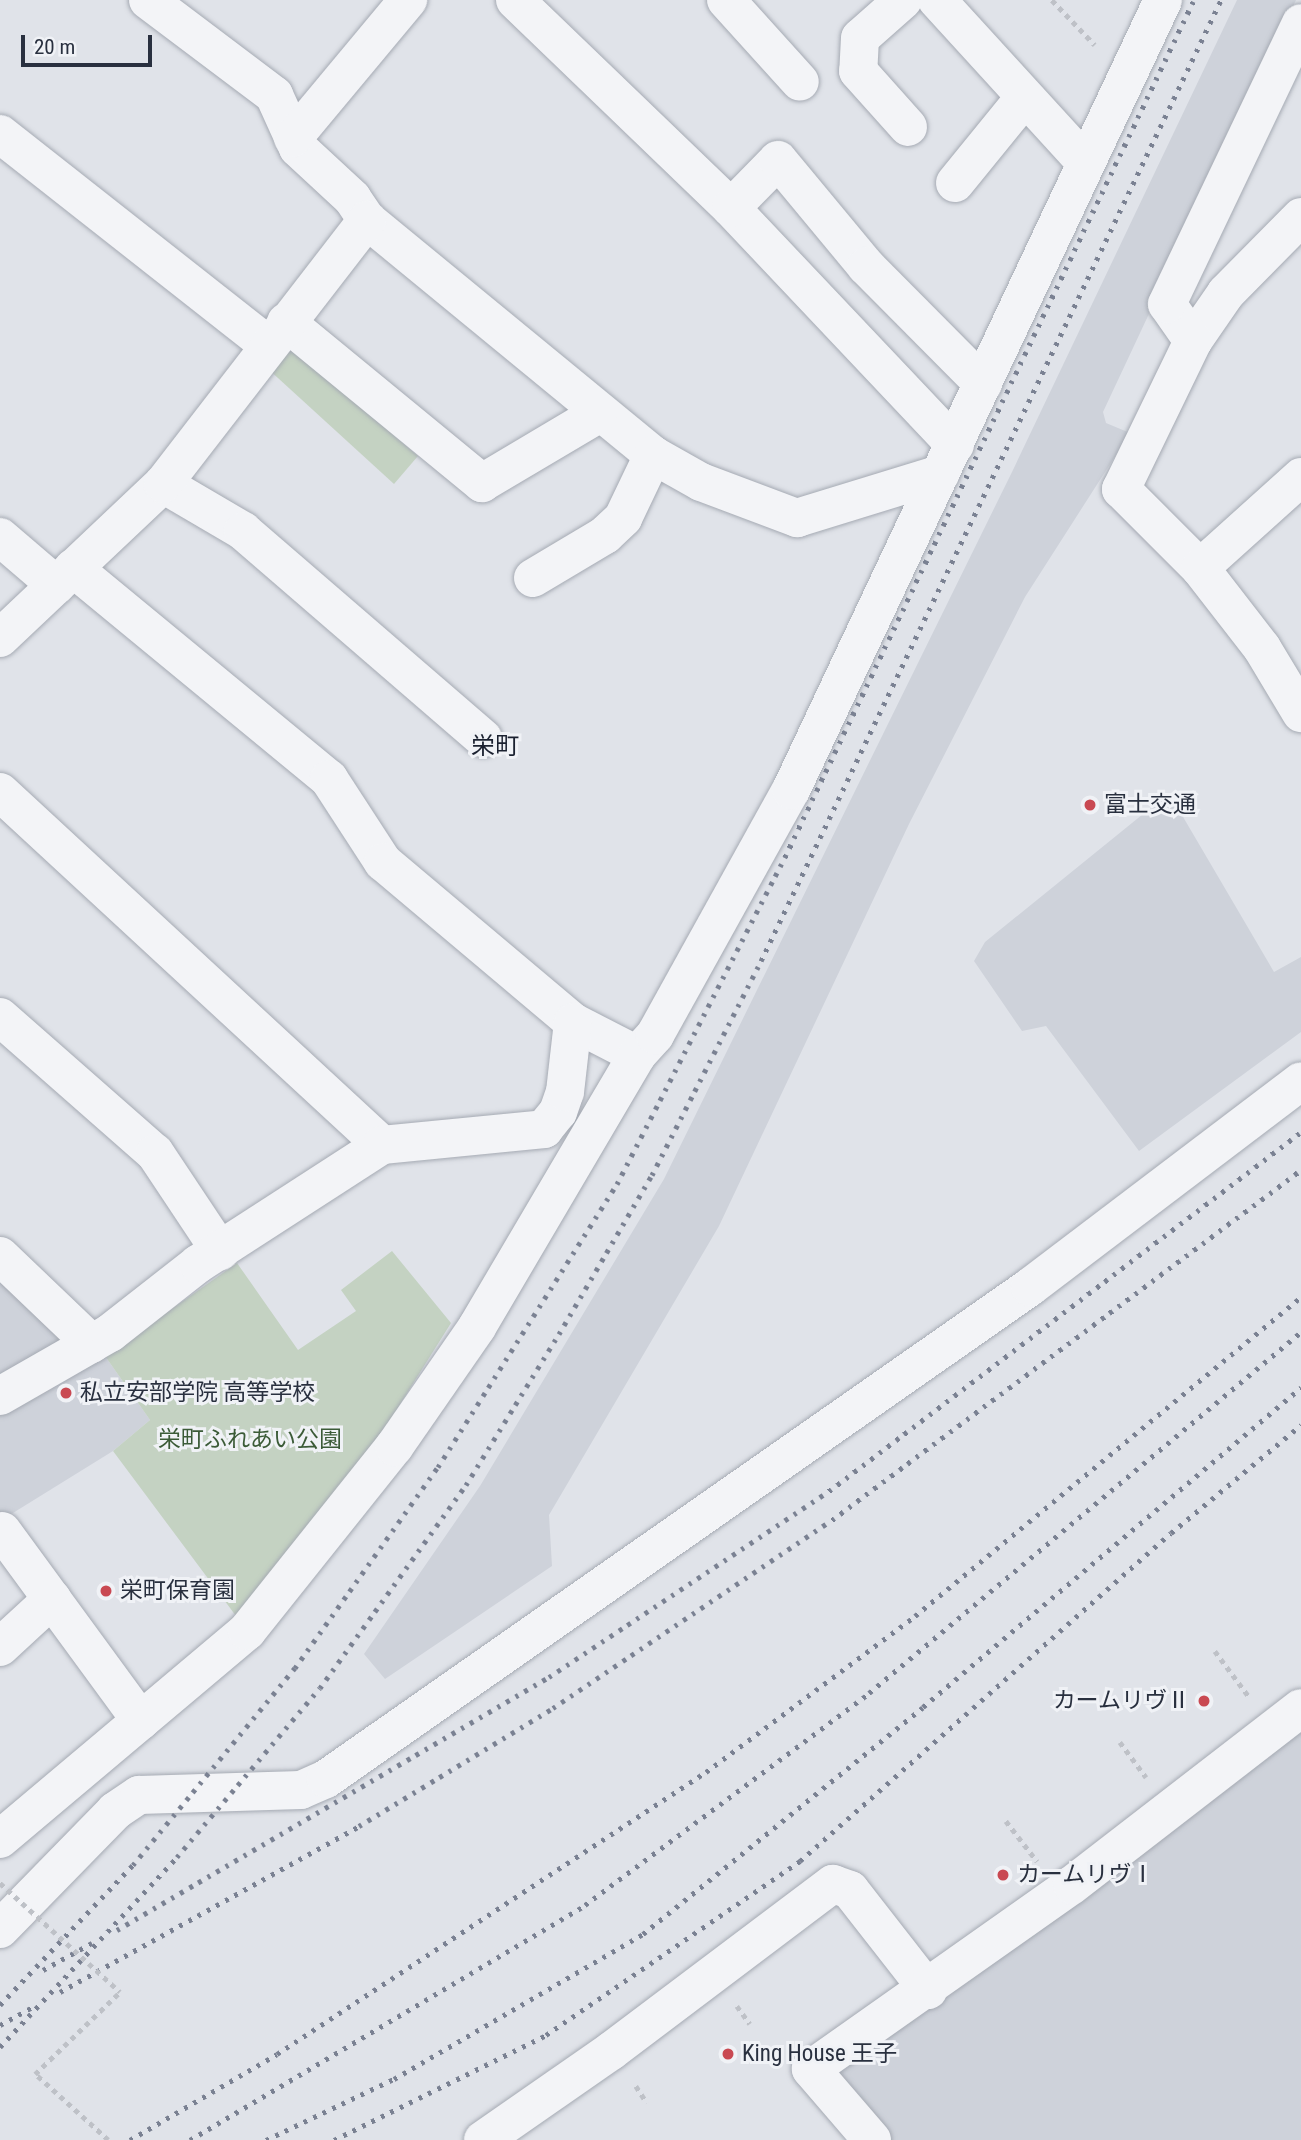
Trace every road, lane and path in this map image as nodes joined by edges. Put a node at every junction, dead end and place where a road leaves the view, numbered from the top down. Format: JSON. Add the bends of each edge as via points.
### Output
{"nodes":[{"id":1,"x":148,"y":0,"type":"edge"},
{"id":2,"x":515,"y":0,"type":"edge"},
{"id":3,"x":726,"y":0,"type":"edge"},
{"id":4,"x":903,"y":0,"type":"edge"},
{"id":5,"x":937,"y":0,"type":"edge"},
{"id":6,"x":1052,"y":0,"type":"edge"},
{"id":7,"x":1163,"y":0,"type":"edge"},
{"id":8,"x":392,"y":5,"type":"edge"},
{"id":9,"x":1301,"y":23,"type":"edge"},
{"id":10,"x":1126,"y":78,"type":"junction"},
{"id":11,"x":800,"y":82,"type":"dead end"},
{"id":12,"x":1024,"y":98,"type":"junction"},
{"id":13,"x":908,"y":127,"type":"dead end"},
{"id":14,"x":0,"y":134,"type":"edge"},
{"id":15,"x":293,"y":138,"type":"junction"},
{"id":16,"x":1085,"y":162,"type":"junction"},
{"id":17,"x":955,"y":183,"type":"dead end"},
{"id":18,"x":731,"y":208,"type":"junction"},
{"id":19,"x":1301,"y":217,"type":"edge"},
{"id":20,"x":367,"y":220,"type":"junction"},
{"id":21,"x":277,"y":334,"type":"junction"},
{"id":22,"x":1193,"y":341,"type":"junction"},
{"id":23,"x":983,"y":384,"type":"junction"},
{"id":24,"x":598,"y":414,"type":"junction"},
{"id":25,"x":653,"y":455,"type":"junction"},
{"id":26,"x":947,"y":460,"type":"junction"},
{"id":27,"x":1301,"y":477,"type":"edge"},
{"id":28,"x":163,"y":484,"type":"junction"},
{"id":29,"x":0,"y":537,"type":"edge"},
{"id":30,"x":1200,"y":568,"type":"junction"},
{"id":31,"x":65,"y":576,"type":"junction"},
{"id":32,"x":533,"y":578,"type":"dead end"},
{"id":33,"x":0,"y":638,"type":"edge"},
{"id":34,"x":1301,"y":713,"type":"edge"},
{"id":35,"x":483,"y":738,"type":"dead end"},
{"id":36,"x":0,"y":792,"type":"edge"},
{"id":37,"x":0,"y":1017,"type":"edge"},
{"id":38,"x":573,"y":1022,"type":"junction"},
{"id":39,"x":636,"y":1055,"type":"junction"},
{"id":40,"x":1301,"y":1081,"type":"edge"},
{"id":41,"x":382,"y":1144,"type":"junction"},
{"id":42,"x":219,"y":1251,"type":"junction"},
{"id":43,"x":0,"y":1256,"type":"edge"},
{"id":44,"x":92,"y":1344,"type":"junction"},
{"id":45,"x":0,"y":1396,"type":"edge"},
{"id":46,"x":2,"y":1531,"type":"dead end"},
{"id":47,"x":52,"y":1598,"type":"junction"},
{"id":48,"x":0,"y":1647,"type":"edge"},
{"id":49,"x":1215,"y":1651,"type":"dead end"},
{"id":50,"x":1287,"y":1719,"type":"edge"},
{"id":51,"x":141,"y":1721,"type":"junction"},
{"id":52,"x":0,"y":1839,"type":"edge"},
{"id":53,"x":0,"y":1883,"type":"edge"},
{"id":54,"x":0,"y":1929,"type":"edge"},
{"id":55,"x":928,"y":1990,"type":"junction"},
{"id":56,"x":108,"y":2140,"type":"edge"},
{"id":57,"x":482,"y":2140,"type":"edge"},
{"id":58,"x":872,"y":2140,"type":"edge"}],
"edges":[{"from":1,"to":15,"type":"street","via":[[274,95]]},
{"from":2,"to":18,"type":"street"},
{"from":3,"to":11,"type":"street"},
{"from":4,"to":13,"type":"street","via":[[860,38],[858,71]]},
{"from":5,"to":12,"type":"street"},
{"from":6,"to":10,"type":"path"},
{"from":7,"to":10,"type":"street"},
{"from":8,"to":15,"type":"street"},
{"from":9,"to":22,"type":"street","via":[[1167,304]]},
{"from":10,"to":16,"type":"street"},
{"from":12,"to":16,"type":"street"},
{"from":12,"to":17,"type":"street"},
{"from":14,"to":21,"type":"street"},
{"from":15,"to":20,"type":"street","via":[[352,198]]},
{"from":16,"to":23,"type":"street"},
{"from":18,"to":23,"type":"street","via":[[778,160],[866,266]]},
{"from":18,"to":26,"type":"street"},
{"from":19,"to":22,"type":"street","via":[[1226,293]]},
{"from":20,"to":21,"type":"street"},
{"from":20,"to":24,"type":"street"},
{"from":21,"to":24,"type":"street","via":[[482,483]]},
{"from":21,"to":28,"type":"street"},
{"from":22,"to":30,"type":"street","via":[[1121,489]]},
{"from":23,"to":26,"type":"street"},
{"from":24,"to":25,"type":"street"},
{"from":25,"to":26,"type":"street","via":[[701,481],[797,518]]},
{"from":25,"to":32,"type":"street","via":[[623,518],[605,535]]},
{"from":26,"to":39,"type":"street","via":[[791,790],[655,1035]]},
{"from":27,"to":30,"type":"street"},
{"from":28,"to":31,"type":"street"},
{"from":28,"to":35,"type":"street","via":[[243,531]]},
{"from":29,"to":31,"type":"street"},
{"from":30,"to":34,"type":"street","via":[[1262,648]]},
{"from":31,"to":33,"type":"street"},
{"from":31,"to":38,"type":"street","via":[[329,779],[383,862]]},
{"from":36,"to":41,"type":"street"},
{"from":37,"to":42,"type":"street","via":[[155,1153]]},
{"from":38,"to":39,"type":"street"},
{"from":38,"to":41,"type":"street","via":[[565,1092],[558,1112],[544,1129]]},
{"from":39,"to":51,"type":"street","via":[[477,1327],[394,1447],[247,1631]]},
{"from":40,"to":54,"type":"street","via":[[1030,1287],[326,1779],[301,1790],[139,1795],[115,1811]]},
{"from":41,"to":42,"type":"street"},
{"from":42,"to":44,"type":"street"},
{"from":43,"to":44,"type":"street"},
{"from":44,"to":45,"type":"street"},
{"from":46,"to":47,"type":"street"},
{"from":47,"to":48,"type":"street"},
{"from":47,"to":51,"type":"street"},
{"from":49,"to":50,"type":"path"},
{"from":50,"to":55,"type":"street"},
{"from":51,"to":52,"type":"street"},
{"from":53,"to":56,"type":"path","bridge":true,"via":[[120,1992],[35,2074]]},
{"from":55,"to":57,"type":"street","via":[[850,1890],[833,1884],[611,2051]]},
{"from":55,"to":58,"type":"street","via":[[811,2069]]}]}
